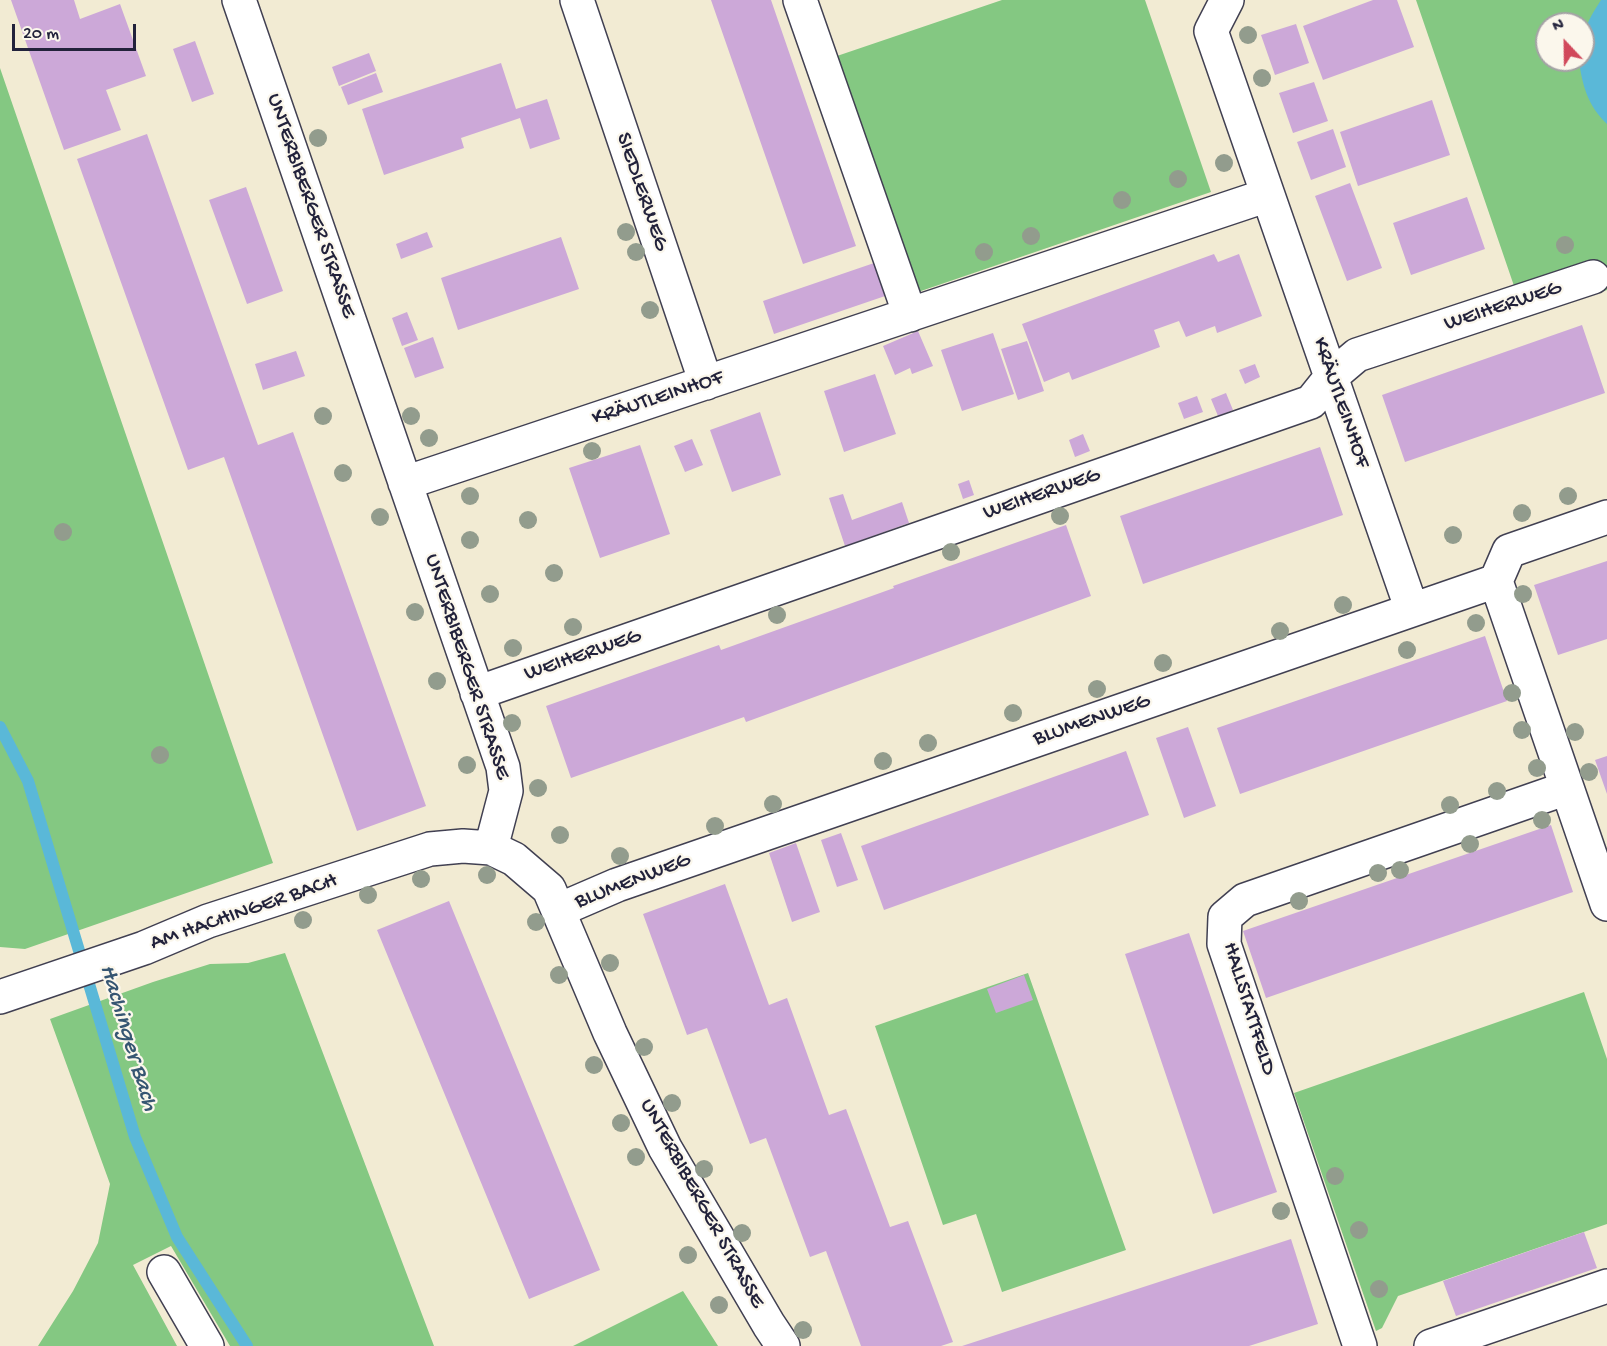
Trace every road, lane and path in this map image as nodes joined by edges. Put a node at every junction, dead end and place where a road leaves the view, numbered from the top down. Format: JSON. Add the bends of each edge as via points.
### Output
{"nodes":[{"id":1,"x":238,"y":0,"type":"edge"},
{"id":2,"x":577,"y":0,"type":"edge"},
{"id":3,"x":800,"y":0,"type":"edge"},
{"id":4,"x":1227,"y":0,"type":"edge"},
{"id":5,"x":1268,"y":195,"type":"junction"},
{"id":6,"x":1593,"y":277,"type":"dead end"},
{"id":7,"x":910,"y":315,"type":"junction"},
{"id":8,"x":1331,"y":377,"type":"junction"},
{"id":9,"x":706,"y":383,"type":"junction"},
{"id":10,"x":405,"y":483,"type":"junction"},
{"id":11,"x":1607,"y":517,"type":"edge"},
{"id":12,"x":1496,"y":581,"type":"junction"},
{"id":13,"x":1412,"y":610,"type":"junction"},
{"id":14,"x":477,"y":693,"type":"junction"},
{"id":15,"x":1567,"y":788,"type":"junction"},
{"id":16,"x":491,"y":848,"type":"junction"},
{"id":17,"x":1607,"y":904,"type":"edge"},
{"id":18,"x":559,"y":910,"type":"junction"},
{"id":19,"x":0,"y":997,"type":"edge"},
{"id":20,"x":164,"y":1272,"type":"dead end"},
{"id":21,"x":1607,"y":1286,"type":"edge"},
{"id":22,"x":207,"y":1346,"type":"edge"},
{"id":23,"x":783,"y":1346,"type":"edge"},
{"id":24,"x":1360,"y":1346,"type":"edge"},
{"id":25,"x":1431,"y":1346,"type":"edge"}],
"edges":[{"from":1,"to":10,"type":"street","name":"UNTERBIBERGER STRASSE"},
{"from":2,"to":9,"type":"street","name":"SIEDLERWEG"},
{"from":3,"to":7,"type":"street"},
{"from":4,"to":5,"type":"street","name":"KRÄUTLEINHOF","via":[[1211,31]]},
{"from":5,"to":7,"type":"street","name":"KRÄUTLEINHOF"},
{"from":5,"to":8,"type":"street","name":"KRÄUTLEINHOF"},
{"from":6,"to":8,"type":"street","name":"WEIHERWEG","via":[[1357,355]]},
{"from":7,"to":9,"type":"street","name":"KRÄUTLEINHOF"},
{"from":8,"to":13,"type":"street","name":"KRÄUTLEINHOF"},
{"from":8,"to":14,"type":"street","name":"WEIHERWEG","via":[[1311,402]]},
{"from":9,"to":10,"type":"street","name":"KRÄUTLEINHOF"},
{"from":10,"to":14,"type":"street","name":"UNTERBIBERGER STRASSE"},
{"from":11,"to":12,"type":"street","via":[[1509,551]]},
{"from":12,"to":13,"type":"street","name":"BLUMENWEG"},
{"from":12,"to":15,"type":"street"},
{"from":13,"to":18,"type":"street","name":"BLUMENWEG","via":[[617,885]]},
{"from":14,"to":16,"type":"street","name":"UNTERBIBERGER STRASSE","via":[[503,767],[506,791]]},
{"from":15,"to":17,"type":"street"},
{"from":15,"to":24,"type":"street","name":"HALLSTATTFELD","via":[[1245,900],[1224,917],[1224,944]]},
{"from":16,"to":18,"type":"street","name":"UNTERBIBERGER STRASSE","via":[[532,873],[549,889]]},
{"from":16,"to":19,"type":"street","name":"AM HACHINGER BACH","via":[[430,849],[208,921],[144,948]]},
{"from":18,"to":23,"type":"street","name":"UNTERBIBERGER STRASSE","via":[[610,1033],[665,1148]]},
{"from":20,"to":22,"type":"street"},
{"from":21,"to":25,"type":"street"}]}
